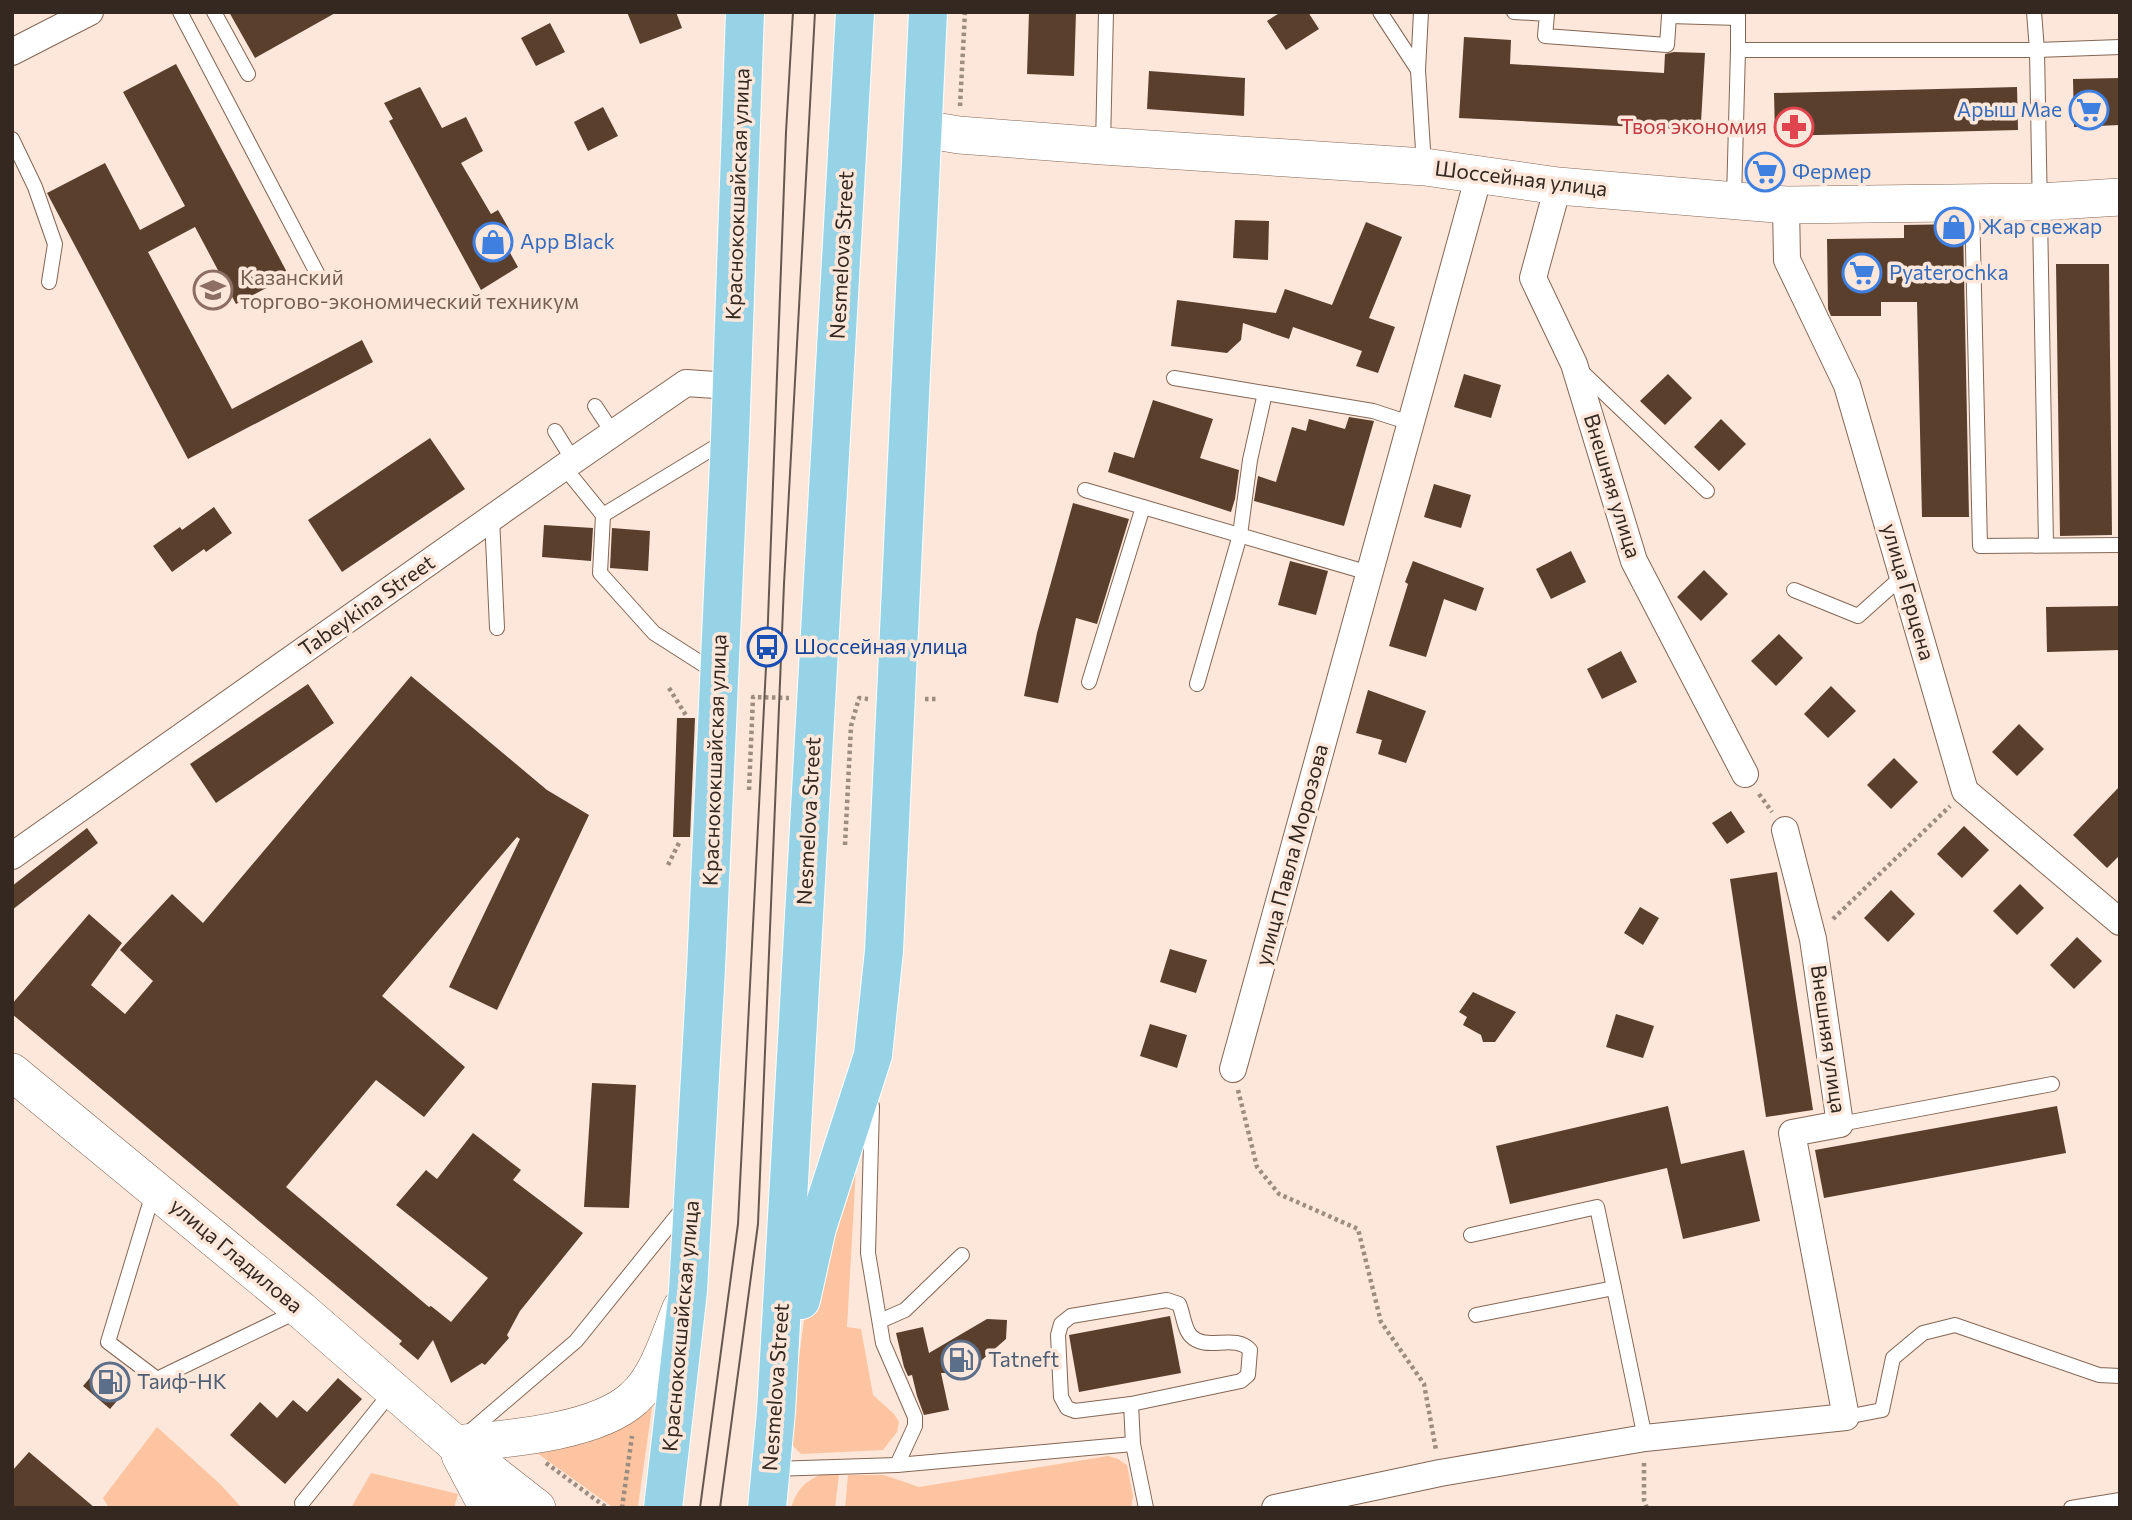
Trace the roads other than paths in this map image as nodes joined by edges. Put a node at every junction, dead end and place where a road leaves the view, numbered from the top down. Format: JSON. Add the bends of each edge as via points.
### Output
{"nodes":[{"id":1,"x":90,"y":12,"type":"edge"},
{"id":2,"x":180,"y":12,"type":"edge"},
{"id":3,"x":214,"y":12,"type":"edge"},
{"id":4,"x":855,"y":12,"type":"edge"},
{"id":5,"x":929,"y":12,"type":"edge"},
{"id":6,"x":1106,"y":12,"type":"edge"},
{"id":7,"x":1380,"y":12,"type":"edge"},
{"id":8,"x":1421,"y":12,"type":"edge"},
{"id":9,"x":1514,"y":12,"type":"edge"},
{"id":10,"x":2034,"y":12,"type":"edge"},
{"id":11,"x":1738,"y":15,"type":"edge"},
{"id":12,"x":743,"y":19,"type":"edge"},
{"id":13,"x":2120,"y":47,"type":"edge"},
{"id":14,"x":1738,"y":50,"type":"junction"},
{"id":15,"x":2037,"y":50,"type":"junction"},
{"id":16,"x":12,"y":52,"type":"edge"},
{"id":17,"x":1418,"y":70,"type":"junction"},
{"id":18,"x":248,"y":74,"type":"dead end"},
{"id":19,"x":941,"y":132,"type":"junction"},
{"id":20,"x":12,"y":139,"type":"edge"},
{"id":21,"x":1103,"y":146,"type":"junction"},
{"id":22,"x":1424,"y":167,"type":"junction"},
{"id":23,"x":1479,"y":175,"type":"junction"},
{"id":24,"x":1558,"y":186,"type":"junction"},
{"id":25,"x":2120,"y":197,"type":"edge"},
{"id":26,"x":1734,"y":201,"type":"junction"},
{"id":27,"x":2039,"y":202,"type":"junction"},
{"id":28,"x":1972,"y":203,"type":"junction"},
{"id":29,"x":1786,"y":205,"type":"junction"},
{"id":30,"x":317,"y":274,"type":"dead end"},
{"id":31,"x":49,"y":282,"type":"dead end"},
{"id":32,"x":1574,"y":364,"type":"junction"},
{"id":33,"x":1174,"y":378,"type":"dead end"},
{"id":34,"x":730,"y":386,"type":"junction"},
{"id":35,"x":1265,"y":393,"type":"junction"},
{"id":36,"x":595,"y":406,"type":"dead end"},
{"id":37,"x":1410,"y":423,"type":"junction"},
{"id":38,"x":555,"y":430,"type":"dead end"},
{"id":39,"x":613,"y":433,"type":"junction"},
{"id":40,"x":730,"y":439,"type":"junction"},
{"id":41,"x":568,"y":463,"type":"junction"},
{"id":42,"x":1085,"y":490,"type":"dead end"},
{"id":43,"x":1707,"y":491,"type":"dead end"},
{"id":44,"x":1143,"y":507,"type":"junction"},
{"id":45,"x":603,"y":515,"type":"junction"},
{"id":46,"x":492,"y":517,"type":"junction"},
{"id":47,"x":1240,"y":535,"type":"junction"},
{"id":48,"x":2046,"y":545,"type":"junction"},
{"id":49,"x":2120,"y":545,"type":"edge"},
{"id":50,"x":1369,"y":573,"type":"junction"},
{"id":51,"x":1904,"y":575,"type":"junction"},
{"id":52,"x":1794,"y":590,"type":"dead end"},
{"id":53,"x":497,"y":628,"type":"dead end"},
{"id":54,"x":718,"y":674,"type":"junction"},
{"id":55,"x":1089,"y":682,"type":"dead end"},
{"id":56,"x":1197,"y":684,"type":"dead end"},
{"id":57,"x":1745,"y":774,"type":"road end"},
{"id":58,"x":1785,"y":830,"type":"road end"},
{"id":59,"x":12,"y":856,"type":"edge"},
{"id":60,"x":2120,"y":922,"type":"edge"},
{"id":61,"x":873,"y":1055,"type":"junction"},
{"id":62,"x":1233,"y":1069,"type":"road end"},
{"id":63,"x":18,"y":1082,"type":"edge"},
{"id":64,"x":2052,"y":1084,"type":"dead end"},
{"id":65,"x":1840,"y":1124,"type":"junction"},
{"id":66,"x":155,"y":1189,"type":"junction"},
{"id":67,"x":694,"y":1195,"type":"junction"},
{"id":68,"x":1471,"y":1235,"type":"dead end"},
{"id":69,"x":962,"y":1255,"type":"dead end"},
{"id":70,"x":1614,"y":1288,"type":"junction"},
{"id":71,"x":688,"y":1291,"type":"junction"},
{"id":72,"x":301,"y":1310,"type":"junction"},
{"id":73,"x":1476,"y":1315,"type":"dead end"},
{"id":74,"x":880,"y":1321,"type":"junction"},
{"id":75,"x":2120,"y":1376,"type":"edge"},
{"id":76,"x":393,"y":1390,"type":"junction"},
{"id":77,"x":1130,"y":1404,"type":"junction"},
{"id":78,"x":776,"y":1412,"type":"junction"},
{"id":79,"x":1846,"y":1417,"type":"junction"},
{"id":80,"x":1646,"y":1438,"type":"junction"},
{"id":81,"x":455,"y":1444,"type":"junction"},
{"id":82,"x":1133,"y":1444,"type":"junction"},
{"id":83,"x":897,"y":1465,"type":"junction"},
{"id":84,"x":770,"y":1469,"type":"junction"},
{"id":85,"x":2120,"y":1500,"type":"edge"},
{"id":86,"x":302,"y":1503,"type":"dead end"},
{"id":87,"x":488,"y":1508,"type":"edge"},
{"id":88,"x":537,"y":1508,"type":"edge"},
{"id":89,"x":663,"y":1508,"type":"edge"},
{"id":90,"x":767,"y":1508,"type":"edge"},
{"id":91,"x":1146,"y":1508,"type":"edge"},
{"id":92,"x":1275,"y":1508,"type":"edge"},
{"id":93,"x":2071,"y":1508,"type":"edge"}],
"edges":[{"from":1,"to":16,"type":"street"},
{"from":2,"to":30,"type":"lane"},
{"from":3,"to":18,"type":"lane"},
{"from":4,"to":78,"type":"main road","name":"Nesmelova Street"},
{"from":5,"to":19,"type":"main road"},
{"from":6,"to":21,"type":"lane"},
{"from":7,"to":17,"type":"lane"},
{"from":8,"to":17,"type":"lane"},
{"from":9,"to":11,"type":"lane","via":[[1547,14],[1545,36],[1667,45],[1669,16]]},
{"from":10,"to":15,"type":"lane"},
{"from":11,"to":14,"type":"lane"},
{"from":12,"to":34,"type":"main road","name":"Краснококшайская улица"},
{"from":13,"to":15,"type":"lane"},
{"from":14,"to":15,"type":"lane"},
{"from":14,"to":26,"type":"lane"},
{"from":15,"to":27,"type":"lane"},
{"from":17,"to":22,"type":"lane"},
{"from":19,"to":21,"type":"street","name":"Шоссейная улица"},
{"from":19,"to":61,"type":"main road"},
{"from":20,"to":31,"type":"lane","via":[[55,244]]},
{"from":21,"to":22,"type":"street","name":"Шоссейная улица"},
{"from":22,"to":23,"type":"street","name":"Шоссейная улица"},
{"from":23,"to":24,"type":"street","name":"Шоссейная улица"},
{"from":23,"to":37,"type":"street","name":"улица Павла Морозова"},
{"from":24,"to":26,"type":"street","name":"Шоссейная улица"},
{"from":24,"to":32,"type":"street","name":"Внешняя улица","via":[[1533,278]]},
{"from":25,"to":27,"type":"street","name":"Шоссейная улица"},
{"from":26,"to":29,"type":"street","name":"Шоссейная улица"},
{"from":27,"to":28,"type":"street","name":"Шоссейная улица"},
{"from":27,"to":48,"type":"lane"},
{"from":28,"to":29,"type":"street","name":"Шоссейная улица"},
{"from":28,"to":48,"type":"lane","via":[[1980,546]]},
{"from":29,"to":51,"type":"street","name":"улица Герцена","via":[[1787,260],[1847,384]]},
{"from":32,"to":43,"type":"lane"},
{"from":32,"to":57,"type":"street","name":"Внешняя улица","via":[[1634,561]]},
{"from":33,"to":35,"type":"lane"},
{"from":34,"to":39,"type":"street","name":"Tabeykina Street","via":[[686,383]]},
{"from":34,"to":40,"type":"main road","name":"Краснококшайская улица"},
{"from":35,"to":37,"type":"lane","via":[[1373,411]]},
{"from":35,"to":47,"type":"lane"},
{"from":36,"to":39,"type":"lane"},
{"from":37,"to":50,"type":"street","name":"улица Павла Морозова"},
{"from":38,"to":41,"type":"lane"},
{"from":39,"to":41,"type":"street","name":"Tabeykina Street"},
{"from":40,"to":45,"type":"lane"},
{"from":40,"to":54,"type":"main road","name":"Краснококшайская улица"},
{"from":41,"to":45,"type":"lane"},
{"from":41,"to":46,"type":"street","name":"Tabeykina Street"},
{"from":42,"to":44,"type":"lane"},
{"from":44,"to":47,"type":"lane"},
{"from":44,"to":55,"type":"lane"},
{"from":45,"to":54,"type":"lane","via":[[600,573],[654,633]]},
{"from":46,"to":53,"type":"lane"},
{"from":46,"to":59,"type":"street","name":"Tabeykina Street"},
{"from":47,"to":50,"type":"lane"},
{"from":47,"to":56,"type":"lane"},
{"from":48,"to":49,"type":"lane"},
{"from":50,"to":62,"type":"street","name":"улица Павла Морозова"},
{"from":51,"to":52,"type":"lane","via":[[1858,616]]},
{"from":51,"to":60,"type":"street","name":"улица Герцена","via":[[1965,791]]},
{"from":54,"to":67,"type":"main road","name":"Краснококшайская улица"},
{"from":58,"to":65,"type":"street","name":"Внешняя улица","via":[[1813,939]]},
{"from":61,"to":74,"type":"lane","via":[[868,1253]]},
{"from":61,"to":78,"type":"main road","via":[[817,1228]]},
{"from":63,"to":66,"type":"street","name":"улица Гладилова"},
{"from":64,"to":65,"type":"lane"},
{"from":65,"to":79,"type":"street","name":"Внешняя улица","via":[[1793,1133]]},
{"from":66,"to":72,"type":"street","name":"улица Гладилова"},
{"from":66,"to":72,"type":"lane","via":[[108,1342],[157,1379]]},
{"from":67,"to":71,"type":"main road","name":"Краснококшайская улица"},
{"from":67,"to":81,"type":"lane","via":[[576,1341]]},
{"from":68,"to":70,"type":"lane","via":[[1597,1207]]},
{"from":69,"to":74,"type":"lane","via":[[905,1310]]},
{"from":70,"to":73,"type":"lane"},
{"from":70,"to":80,"type":"lane"},
{"from":71,"to":81,"type":"street","via":[[654,1371],[635,1398],[606,1416],[580,1424],[525,1437]]},
{"from":71,"to":89,"type":"main road","name":"Краснококшайская улица"},
{"from":72,"to":76,"type":"street","name":"улица Гладилова"},
{"from":74,"to":83,"type":"lane","via":[[883,1342],[915,1418]]},
{"from":75,"to":79,"type":"lane","via":[[2099,1376],[1955,1325],[1923,1333],[1893,1358],[1882,1410]]},
{"from":76,"to":81,"type":"street","name":"улица Гладилова"},
{"from":76,"to":86,"type":"lane"},
{"from":77,"to":77,"type":"lane","via":[[1075,1411],[1067,1408],[1061,1397],[1058,1335],[1061,1324],[1071,1316],[1167,1300],[1179,1304],[1193,1339],[1240,1342],[1251,1350],[1248,1375],[1241,1381]]},
{"from":77,"to":82,"type":"lane"},
{"from":78,"to":84,"type":"main road","name":"Nesmelova Street"},
{"from":79,"to":80,"type":"street"},
{"from":80,"to":92,"type":"street","via":[[1440,1473]]},
{"from":81,"to":87,"type":"street"},
{"from":81,"to":88,"type":"street","name":"улица Гладилова"},
{"from":82,"to":83,"type":"lane"},
{"from":82,"to":91,"type":"lane"},
{"from":83,"to":84,"type":"lane"},
{"from":84,"to":90,"type":"main road","name":"Nesmelova Street"},
{"from":85,"to":93,"type":"lane"}]}
